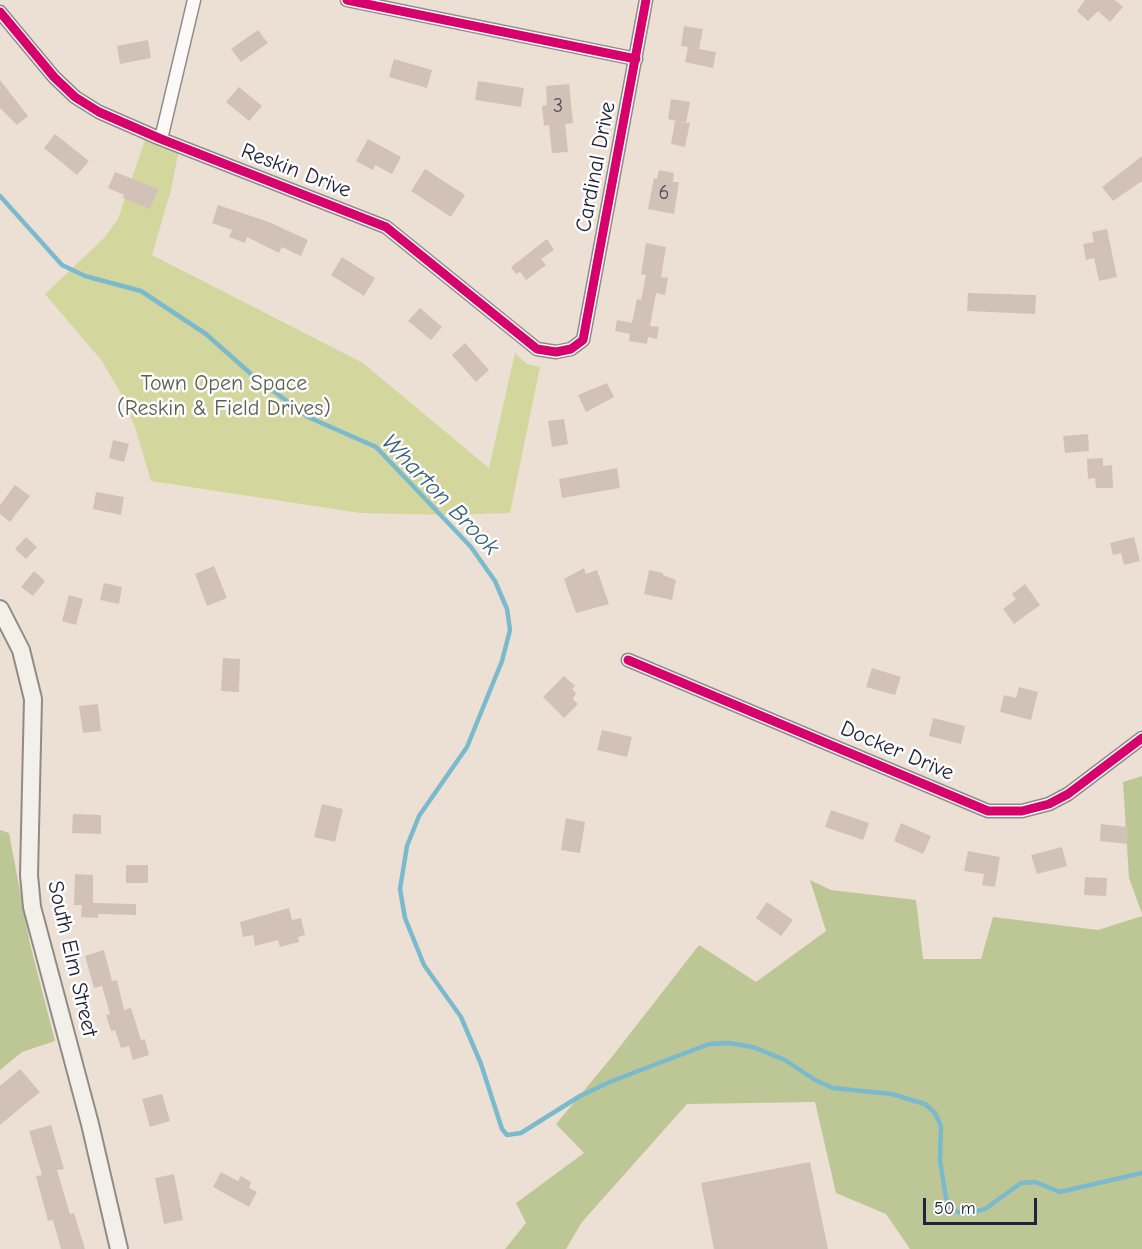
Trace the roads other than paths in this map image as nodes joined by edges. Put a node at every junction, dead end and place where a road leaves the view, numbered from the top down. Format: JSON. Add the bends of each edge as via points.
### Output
{"nodes":[{"id":1,"x":194,"y":0,"type":"edge"},
{"id":2,"x":347,"y":0,"type":"edge"},
{"id":3,"x":646,"y":0,"type":"edge"},
{"id":4,"x":0,"y":12,"type":"edge"},
{"id":5,"x":636,"y":59,"type":"junction"},
{"id":6,"x":161,"y":140,"type":"junction"},
{"id":7,"x":583,"y":340,"type":"joint"},
{"id":8,"x":0,"y":609,"type":"edge"},
{"id":9,"x":628,"y":660,"type":"dead end"},
{"id":10,"x":1142,"y":738,"type":"edge"},
{"id":11,"x":118,"y":1249,"type":"edge"}],
"edges":[{"from":1,"to":6,"type":"street"},
{"from":2,"to":5,"type":"street"},
{"from":3,"to":5,"type":"street","name":"Cardinal Drive"},
{"from":4,"to":6,"type":"street","name":"Reskin Drive","via":[[54,77],[75,96],[99,112]]},
{"from":5,"to":7,"type":"street","name":"Cardinal Drive"},
{"from":6,"to":7,"type":"street","name":"Reskin Drive","via":[[386,227],[537,349],[556,352],[571,349]]},
{"from":8,"to":11,"type":"main road","name":"South Elm Street","via":[[21,650],[33,699],[29,875],[32,907],[90,1124]]},
{"from":9,"to":10,"type":"street","name":"Docker Drive","via":[[988,811],[1022,811],[1049,804]]}]}
